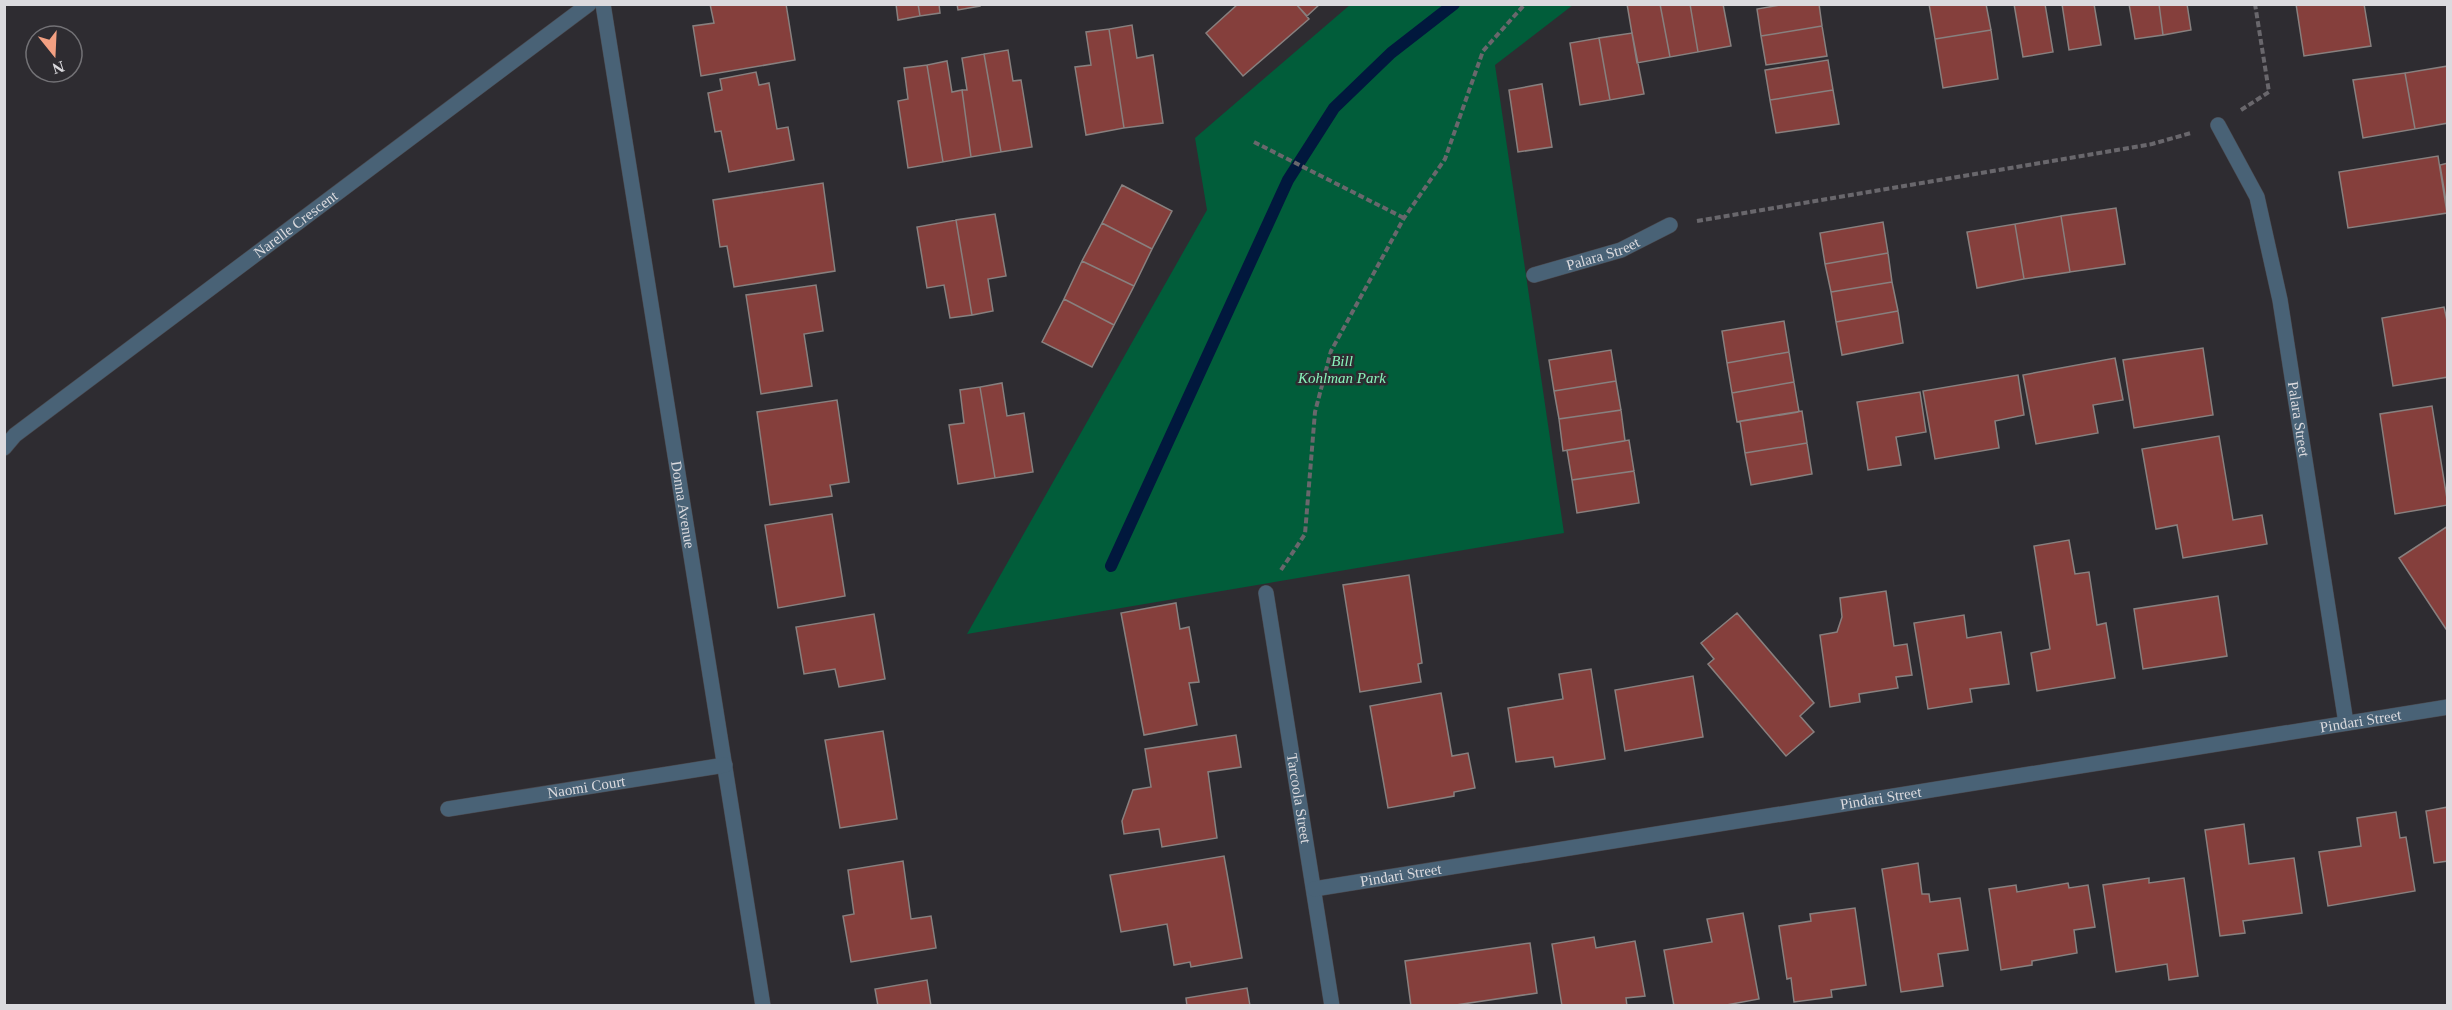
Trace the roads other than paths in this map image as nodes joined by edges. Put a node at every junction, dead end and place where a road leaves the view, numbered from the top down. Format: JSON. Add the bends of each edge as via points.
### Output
{"nodes":[{"id":1,"x":589,"y":4,"type":"edge"},
{"id":2,"x":603,"y":4,"type":"edge"},
{"id":3,"x":2218,"y":125,"type":"road end"},
{"id":4,"x":1670,"y":225,"type":"road end"},
{"id":5,"x":1534,"y":275,"type":"dead end"},
{"id":6,"x":4,"y":448,"type":"edge"},
{"id":7,"x":1266,"y":593,"type":"road end"},
{"id":8,"x":2448,"y":707,"type":"edge"},
{"id":9,"x":2346,"y":723,"type":"junction"},
{"id":10,"x":725,"y":765,"type":"junction"},
{"id":11,"x":448,"y":809,"type":"dead end"},
{"id":12,"x":1314,"y":889,"type":"junction"},
{"id":13,"x":763,"y":1005,"type":"edge"},
{"id":14,"x":1332,"y":1005,"type":"edge"}],
"edges":[{"from":1,"to":6,"type":"street","name":"Narelle Crescent","via":[[25,428]]},
{"from":2,"to":10,"type":"street","name":"Donna Avenue"},
{"from":3,"to":9,"type":"street","name":"Palara Street","via":[[2257,197],[2280,300]]},
{"from":4,"to":5,"type":"street","name":"Palara Street","via":[[1621,250]]},
{"from":7,"to":12,"type":"street","name":"Tarcoola Street"},
{"from":8,"to":9,"type":"street","name":"Pindari Street"},
{"from":9,"to":12,"type":"street","name":"Pindari Street"},
{"from":10,"to":11,"type":"street","name":"Naomi Court"},
{"from":10,"to":13,"type":"street","name":"Donna Avenue"},
{"from":12,"to":14,"type":"street","name":"Tarcoola Street"}]}
